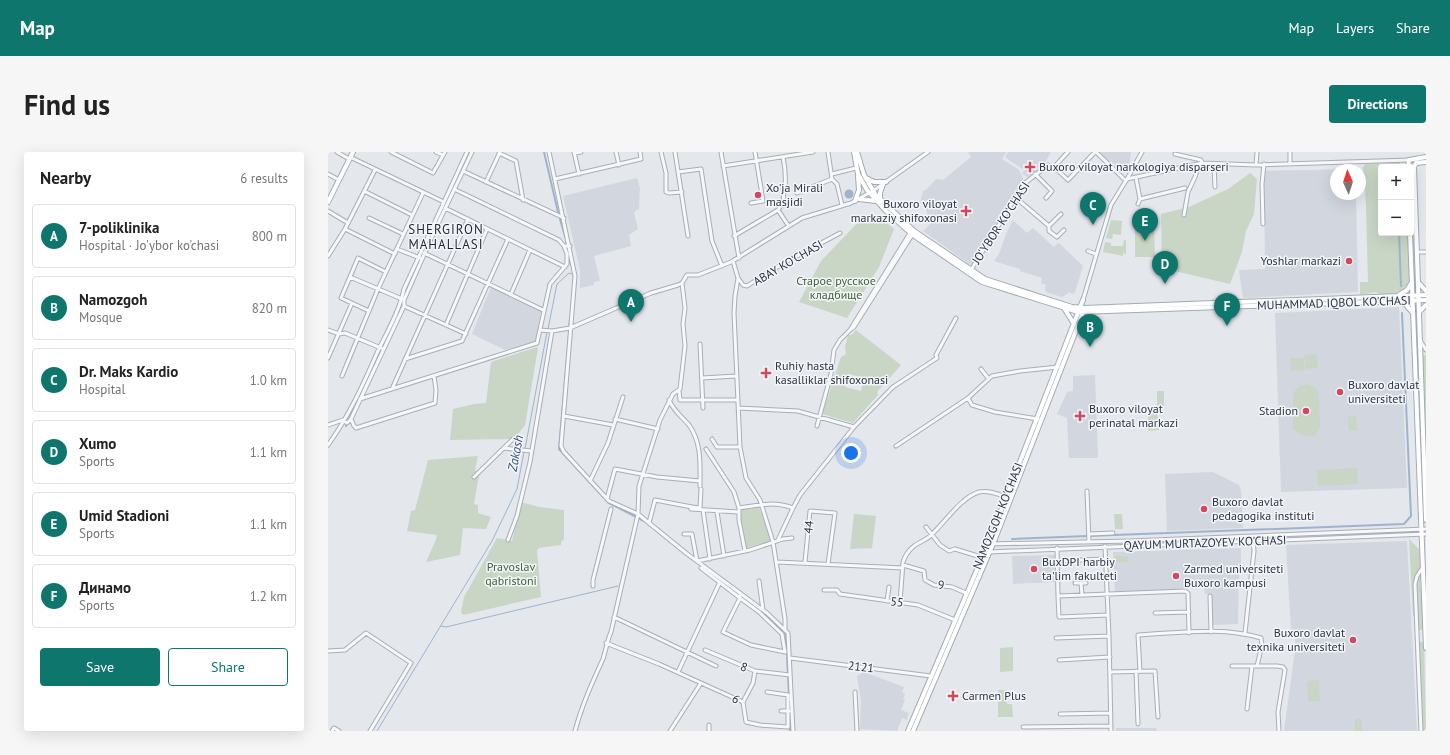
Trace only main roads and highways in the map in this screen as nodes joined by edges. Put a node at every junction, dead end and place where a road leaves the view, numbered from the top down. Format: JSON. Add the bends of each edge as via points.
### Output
{"nodes":[{"id":1,"x":353,"y":152,"type":"edge"},
{"id":2,"x":854,"y":152,"type":"edge"},
{"id":3,"x":858,"y":152,"type":"edge"},
{"id":4,"x":1426,"y":157,"type":"edge"},
{"id":5,"x":1426,"y":162,"type":"edge"},
{"id":6,"x":1408,"y":164,"type":"edge"},
{"id":7,"x":858,"y":174,"type":"junction"},
{"id":8,"x":864,"y":176,"type":"junction"},
{"id":9,"x":871,"y":192,"type":"junction"},
{"id":10,"x":878,"y":201,"type":"junction"},
{"id":11,"x":328,"y":202,"type":"edge"},
{"id":12,"x":1410,"y":236,"type":"edge"},
{"id":13,"x":1412,"y":282,"type":"junction"},
{"id":14,"x":1418,"y":282,"type":"junction"},
{"id":15,"x":1426,"y":291,"type":"edge"},
{"id":16,"x":1426,"y":295,"type":"edge"},
{"id":17,"x":1397,"y":296,"type":"junction"},
{"id":18,"x":1418,"y":296,"type":"junction"},
{"id":19,"x":1413,"y":298,"type":"junction"},
{"id":20,"x":1083,"y":300,"type":"road end"},
{"id":21,"x":1426,"y":300,"type":"edge"},
{"id":22,"x":1399,"y":301,"type":"junction"},
{"id":23,"x":1418,"y":301,"type":"junction"},
{"id":24,"x":1426,"y":305,"type":"edge"},
{"id":25,"x":1064,"y":308,"type":"junction"},
{"id":26,"x":1081,"y":310,"type":"junction"},
{"id":27,"x":1419,"y":312,"type":"junction"},
{"id":28,"x":1414,"y":314,"type":"junction"},
{"id":29,"x":1074,"y":325,"type":"junction"},
{"id":30,"x":1038,"y":423,"type":"junction"},
{"id":31,"x":1425,"y":480,"type":"edge"},
{"id":32,"x":1426,"y":520,"type":"edge"},
{"id":33,"x":1424,"y":534,"type":"edge"},
{"id":34,"x":990,"y":544,"type":"junction"},
{"id":35,"x":1426,"y":648,"type":"edge"},
{"id":36,"x":908,"y":731,"type":"edge"},
{"id":37,"x":913,"y":731,"type":"edge"}],
"edges":[{"from":1,"to":11,"type":"main road"},
{"from":2,"to":7,"type":"main road"},
{"from":3,"to":8,"type":"main road"},
{"from":4,"to":6,"type":"main road","via":[[1408,160]]},
{"from":5,"to":14,"type":"main road","via":[[1414,164]]},
{"from":7,"to":9,"type":"main road"},
{"from":7,"to":10,"type":"main road","via":[[857,200]]},
{"from":8,"to":9,"type":"main road"},
{"from":8,"to":10,"type":"main road","via":[[874,182],[885,183]]},
{"from":9,"to":10,"type":"main road","name":"MUHAMMAD IQBOL KO'CHASI"},
{"from":10,"to":25,"type":"main road","name":"MUHAMMAD IQBOL KO'CHASI","via":[[911,234],[982,282]]},
{"from":10,"to":26,"type":"main road","name":"MUHAMMAD IQBOL KO'CHASI","via":[[914,231],[986,279]]},
{"from":12,"to":13,"type":"main road"},
{"from":13,"to":17,"type":"main road","via":[[1407,290]]},
{"from":13,"to":19,"type":"main road"},
{"from":14,"to":15,"type":"main road"},
{"from":14,"to":18,"type":"main road"},
{"from":16,"to":18,"type":"main road","name":"MUHAMMAD IQBOL KO'CHASI"},
{"from":17,"to":19,"type":"main road","name":"MUHAMMAD IQBOL KO'CHASI"},
{"from":17,"to":26,"type":"main road","name":"MUHAMMAD IQBOL KO'CHASI"},
{"from":18,"to":19,"type":"main road","name":"MUHAMMAD IQBOL KO'CHASI"},
{"from":18,"to":23,"type":"main road"},
{"from":19,"to":22,"type":"main road","name":"MUHAMMAD IQBOL KO'CHASI"},
{"from":19,"to":23,"type":"main road","name":"MUHAMMAD IQBOL KO'CHASI"},
{"from":19,"to":28,"type":"main road"},
{"from":20,"to":26,"type":"main road","name":"NAMOZGOH KO'CHASI"},
{"from":21,"to":23,"type":"main road","name":"MUHAMMAD IQBOL KO'CHASI"},
{"from":22,"to":26,"type":"main road","name":"MUHAMMAD IQBOL KO'CHASI"},
{"from":22,"to":28,"type":"main road"},
{"from":23,"to":27,"type":"main road"},
{"from":24,"to":27,"type":"main road"},
{"from":25,"to":26,"type":"main road","name":"MUHAMMAD IQBOL KO'CHASI"},
{"from":25,"to":29,"type":"main road"},
{"from":26,"to":29,"type":"main road","name":"NAMOZGOH KO'CHASI"},
{"from":26,"to":30,"type":"main road","name":"NAMOZGOH KO'CHASI"},
{"from":27,"to":31,"type":"main road"},
{"from":28,"to":33,"type":"main road","via":[[1421,529]]},
{"from":29,"to":30,"type":"main road","name":"NAMOZGOH KO'CHASI"},
{"from":30,"to":34,"type":"main road","name":"NAMOZGOH KO'CHASI"},
{"from":30,"to":34,"type":"main road","name":"NAMOZGOH KO'CHASI","via":[[1006,497]]},
{"from":31,"to":32,"type":"main road"},
{"from":33,"to":35,"type":"main road"},
{"from":34,"to":36,"type":"main road","name":"NAMOZGOH KO'CHASI","via":[[982,554]]},
{"from":34,"to":37,"type":"main road","name":"NAMOZGOH KO'CHASI","via":[[989,552]]}]}
